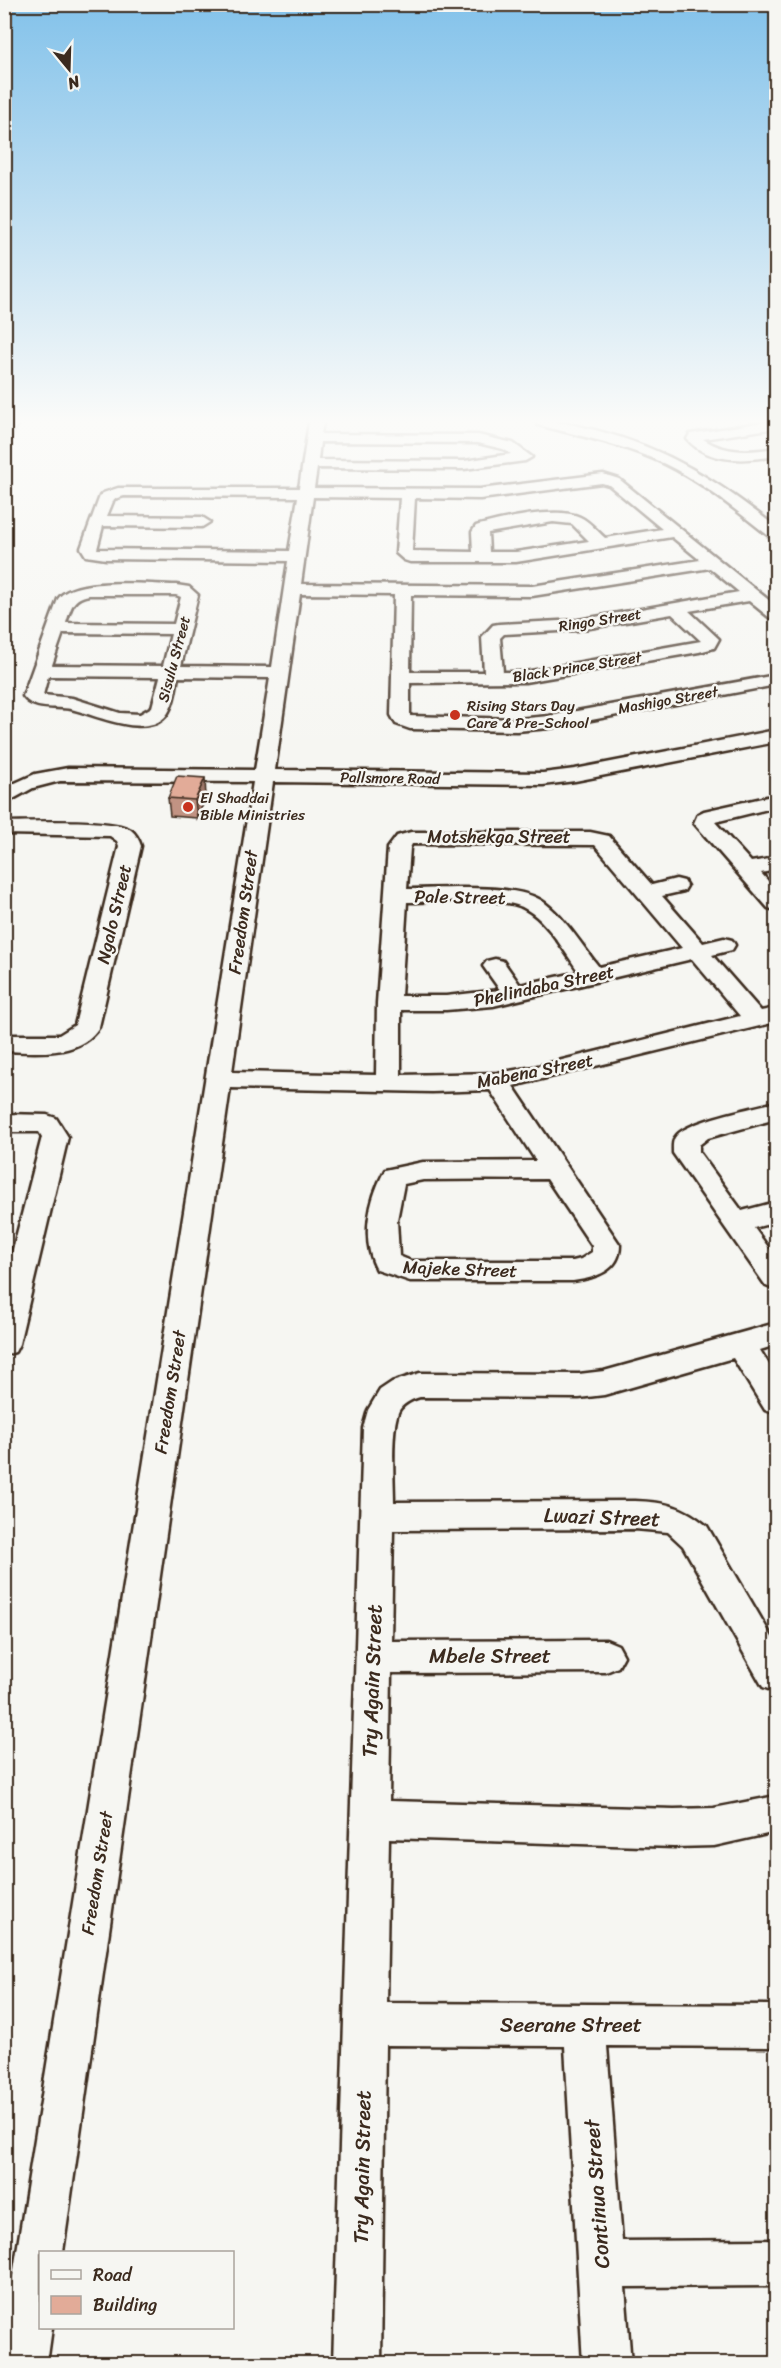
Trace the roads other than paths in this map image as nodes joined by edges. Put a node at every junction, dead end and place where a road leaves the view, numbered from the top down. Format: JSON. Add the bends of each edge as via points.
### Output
{"nodes":[{"id":1,"x":675,"y":532,"type":"edge"},
{"id":2,"x":94,"y":533,"type":"edge"},
{"id":3,"x":299,"y":533,"type":"edge"},
{"id":4,"x":407,"y":533,"type":"edge"},
{"id":5,"x":480,"y":533,"type":"edge"},
{"id":6,"x":589,"y":533,"type":"edge"},
{"id":7,"x":672,"y":533,"type":"edge"},
{"id":8,"x":602,"y":544,"type":"junction"},
{"id":9,"x":296,"y":556,"type":"junction"},
{"id":10,"x":481,"y":557,"type":"junction"},
{"id":11,"x":714,"y":562,"type":"junction"},
{"id":12,"x":292,"y":589,"type":"junction"},
{"id":13,"x":402,"y":591,"type":"junction"},
{"id":14,"x":752,"y":595,"type":"junction"},
{"id":15,"x":676,"y":608,"type":"junction"},
{"id":16,"x":777,"y":614,"type":"edge"},
{"id":17,"x":58,"y":628,"type":"junction"},
{"id":18,"x":181,"y":629,"type":"junction"},
{"id":19,"x":41,"y":670,"type":"junction"},
{"id":20,"x":170,"y":672,"type":"junction"},
{"id":21,"x":280,"y":673,"type":"junction"},
{"id":22,"x":402,"y":678,"type":"junction"},
{"id":23,"x":494,"y":679,"type":"junction"},
{"id":24,"x":777,"y":680,"type":"edge"},
{"id":25,"x":777,"y":736,"type":"edge"},
{"id":26,"x":263,"y":775,"type":"junction"},
{"id":27,"x":4,"y":798,"type":"edge"},
{"id":28,"x":777,"y":801,"type":"edge"},
{"id":29,"x":4,"y":828,"type":"edge"},
{"id":30,"x":777,"y":864,"type":"edge"},
{"id":31,"x":746,"y":870,"type":"junction"},
{"id":32,"x":676,"y":886,"type":"dead end"},
{"id":33,"x":648,"y":892,"type":"junction"},
{"id":34,"x":397,"y":896,"type":"junction"},
{"id":35,"x":777,"y":903,"type":"edge"},
{"id":36,"x":724,"y":945,"type":"dead end"},
{"id":37,"x":697,"y":952,"type":"junction"},
{"id":38,"x":495,"y":966,"type":"dead end"},
{"id":39,"x":595,"y":977,"type":"junction"},
{"id":40,"x":515,"y":995,"type":"junction"},
{"id":41,"x":389,"y":1003,"type":"junction"},
{"id":42,"x":766,"y":1018,"type":"edge"},
{"id":43,"x":4,"y":1043,"type":"edge"},
{"id":44,"x":216,"y":1080,"type":"junction"},
{"id":45,"x":498,"y":1081,"type":"junction"},
{"id":46,"x":388,"y":1083,"type":"junction"},
{"id":47,"x":777,"y":1111,"type":"edge"},
{"id":48,"x":4,"y":1123,"type":"edge"},
{"id":49,"x":555,"y":1170,"type":"junction"},
{"id":50,"x":777,"y":1212,"type":"edge"},
{"id":51,"x":736,"y":1223,"type":"junction"},
{"id":52,"x":777,"y":1279,"type":"edge"},
{"id":53,"x":777,"y":1334,"type":"edge"},
{"id":54,"x":4,"y":1344,"type":"edge"},
{"id":55,"x":740,"y":1344,"type":"junction"},
{"id":56,"x":777,"y":1401,"type":"edge"},
{"id":57,"x":377,"y":1516,"type":"junction"},
{"id":58,"x":606,"y":1656,"type":"dead end"},
{"id":59,"x":374,"y":1657,"type":"junction"},
{"id":60,"x":777,"y":1676,"type":"edge"},
{"id":61,"x":777,"y":1814,"type":"edge"},
{"id":62,"x":369,"y":1818,"type":"junction"},
{"id":63,"x":366,"y":2025,"type":"junction"},
{"id":64,"x":585,"y":2025,"type":"junction"},
{"id":65,"x":777,"y":2026,"type":"edge"},
{"id":66,"x":40,"y":2251,"type":"edge"},
{"id":67,"x":39,"y":2258,"type":"edge"},
{"id":68,"x":777,"y":2263,"type":"edge"},
{"id":69,"x":601,"y":2264,"type":"junction"},
{"id":70,"x":23,"y":2364,"type":"edge"},
{"id":71,"x":357,"y":2364,"type":"edge"},
{"id":72,"x":607,"y":2364,"type":"edge"}],
"edges":[{"from":1,"to":11,"type":"street"},
{"from":2,"to":9,"type":"street","via":[[89,548],[98,554]]},
{"from":3,"to":9,"type":"street","name":"Freedom Street"},
{"from":4,"to":10,"type":"street","via":[[406,555]]},
{"from":5,"to":10,"type":"street"},
{"from":6,"to":8,"type":"street"},
{"from":7,"to":8,"type":"street"},
{"from":8,"to":10,"type":"street","via":[[523,556]]},
{"from":9,"to":12,"type":"street","name":"Freedom Street"},
{"from":11,"to":13,"type":"street","via":[[539,590]]},
{"from":11,"to":14,"type":"street"},
{"from":12,"to":13,"type":"street"},
{"from":12,"to":21,"type":"street","name":"Freedom Street"},
{"from":13,"to":22,"type":"street","name":"Mashigo Street"},
{"from":14,"to":15,"type":"street","name":"Ringo Street"},
{"from":14,"to":16,"type":"street"},
{"from":15,"to":23,"type":"street","name":"Ringo Street","via":[[572,626],[499,629],[491,637]]},
{"from":15,"to":23,"type":"street","name":"Black Prince Street","via":[[710,639],[708,644],[533,676]]},
{"from":17,"to":18,"type":"street"},
{"from":17,"to":18,"type":"street","name":"Sisulu Street","via":[[66,600],[76,592],[154,590],[190,595]]},
{"from":17,"to":19,"type":"street","name":"Sisulu Street"},
{"from":18,"to":20,"type":"street","name":"Sisulu Street"},
{"from":19,"to":20,"type":"street"},
{"from":19,"to":20,"type":"street","name":"Sisulu Street","via":[[32,696],[38,700],[72,704],[128,719],[148,717],[159,711]]},
{"from":20,"to":21,"type":"street"},
{"from":21,"to":26,"type":"street","name":"Freedom Street"},
{"from":22,"to":23,"type":"street","name":"Black Prince Street"},
{"from":22,"to":24,"type":"street","name":"Mashigo Street","via":[[403,720],[421,724],[517,725]]},
{"from":25,"to":26,"type":"street","name":"Pallsmore Road","via":[[543,779]]},
{"from":26,"to":27,"type":"street","name":"Pallsmore Road","via":[[58,774],[29,783]]},
{"from":26,"to":44,"type":"street","name":"Freedom Street"},
{"from":28,"to":31,"type":"street","via":[[705,818],[706,827]]},
{"from":29,"to":43,"type":"street","name":"Ngalo Street","via":[[111,830],[128,838],[130,846],[87,1027],[82,1034],[64,1042]]},
{"from":30,"to":31,"type":"street"},
{"from":31,"to":35,"type":"street"},
{"from":32,"to":33,"type":"street"},
{"from":33,"to":34,"type":"street","name":"Motshekga Street","via":[[599,839],[418,837],[400,844]]},
{"from":33,"to":37,"type":"street","name":"Motshekga Street"},
{"from":34,"to":39,"type":"street","name":"Pale Street","via":[[508,897],[531,903]]},
{"from":34,"to":41,"type":"street","name":"Motshekga Street"},
{"from":36,"to":37,"type":"street","name":"Phelindaba Street"},
{"from":37,"to":39,"type":"street","name":"Phelindaba Street"},
{"from":37,"to":42,"type":"street","name":"Motshekga Street"},
{"from":38,"to":40,"type":"street"},
{"from":39,"to":40,"type":"street","name":"Phelindaba Street"},
{"from":40,"to":41,"type":"street","name":"Phelindaba Street","via":[[471,1002]]},
{"from":41,"to":46,"type":"street","name":"Motshekga Street"},
{"from":42,"to":45,"type":"street","name":"Mabena Street"},
{"from":44,"to":46,"type":"street","name":"Mabena Street"},
{"from":44,"to":66,"type":"street","name":"Freedom Street"},
{"from":45,"to":46,"type":"street","name":"Mabena Street"},
{"from":45,"to":49,"type":"street","name":"Majeke Street"},
{"from":47,"to":51,"type":"street","via":[[699,1132],[686,1141],[686,1153]]},
{"from":48,"to":54,"type":"street","via":[[47,1124],[55,1137]]},
{"from":49,"to":49,"type":"street","name":"Majeke Street","via":[[606,1245],[606,1255],[599,1263],[573,1271],[410,1271],[387,1263],[382,1247],[386,1196],[395,1177],[423,1171]]},
{"from":50,"to":51,"type":"street"},
{"from":51,"to":52,"type":"street"},
{"from":53,"to":55,"type":"street","name":"Try Again Street"},
{"from":55,"to":56,"type":"street"},
{"from":55,"to":57,"type":"street","name":"Try Again Street","via":[[604,1383],[436,1384],[403,1389],[392,1396],[381,1416]]},
{"from":57,"to":59,"type":"street","name":"Try Again Street"},
{"from":57,"to":60,"type":"street","name":"Lwazi Street","via":[[635,1515],[679,1522],[695,1536]]},
{"from":58,"to":59,"type":"street","name":"Mbele Street"},
{"from":59,"to":62,"type":"street","name":"Try Again Street"},
{"from":61,"to":62,"type":"street","via":[[714,1827],[674,1828]]},
{"from":62,"to":63,"type":"street","name":"Try Again Street"},
{"from":63,"to":64,"type":"street","name":"Seerane Street"},
{"from":63,"to":71,"type":"street","name":"Try Again Street"},
{"from":64,"to":65,"type":"street","name":"Seerane Street"},
{"from":64,"to":69,"type":"street","name":"Continua Street"},
{"from":67,"to":70,"type":"street","name":"Freedom Street"},
{"from":68,"to":69,"type":"street"},
{"from":69,"to":72,"type":"street","name":"Continua Street"}]}
